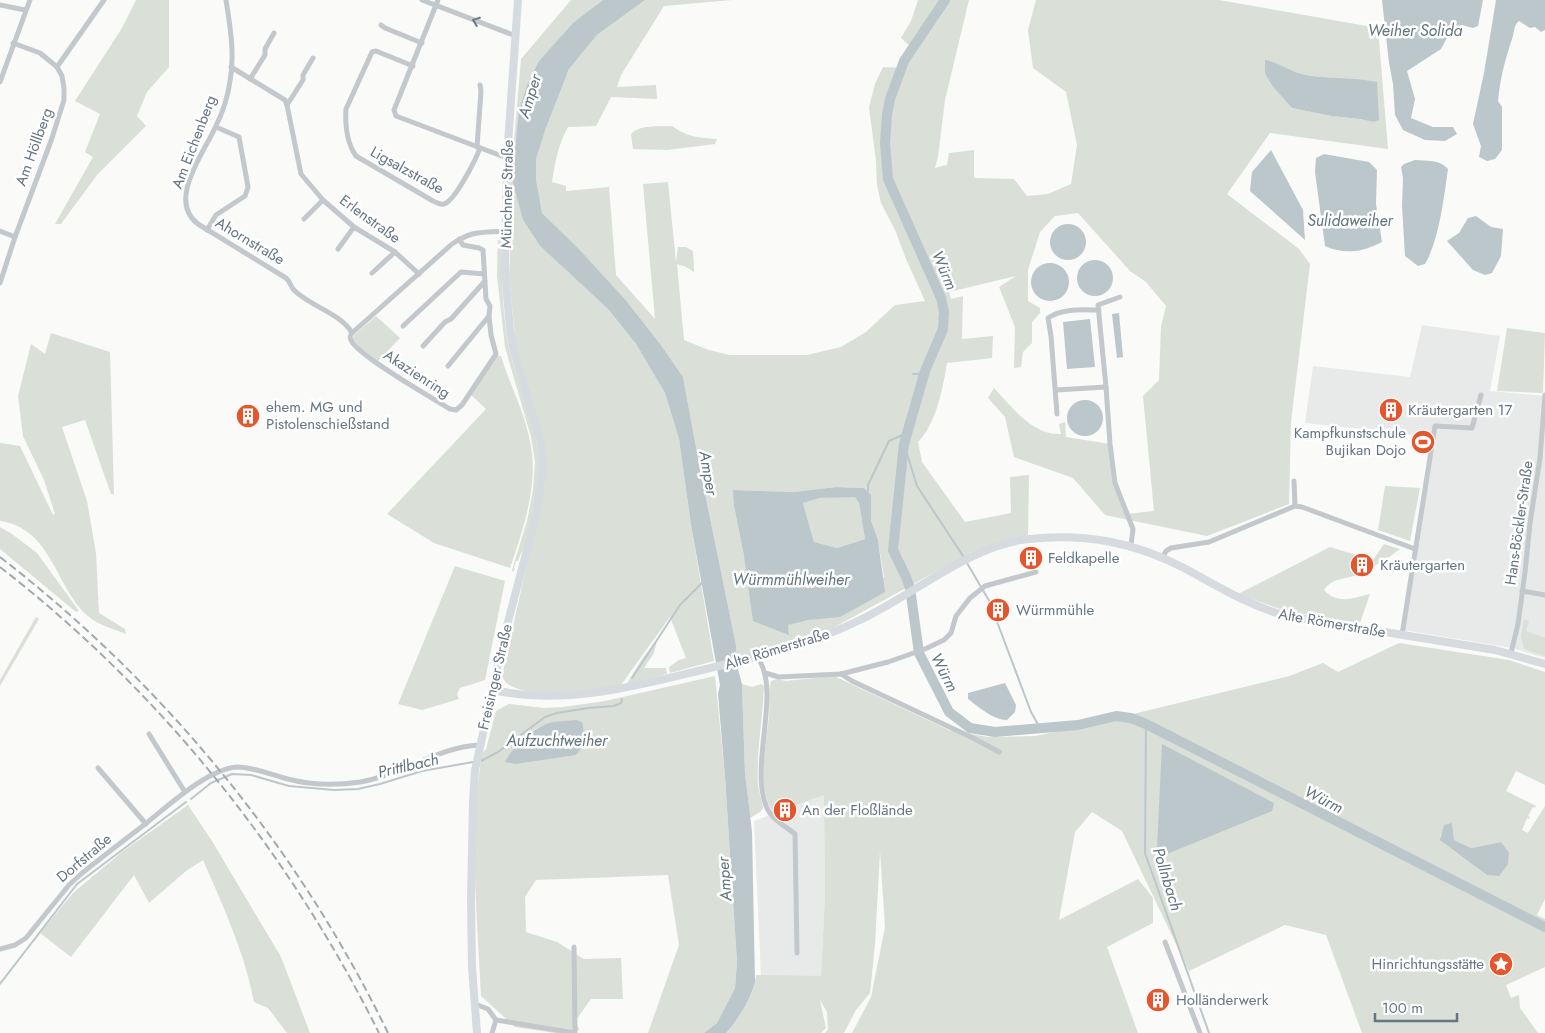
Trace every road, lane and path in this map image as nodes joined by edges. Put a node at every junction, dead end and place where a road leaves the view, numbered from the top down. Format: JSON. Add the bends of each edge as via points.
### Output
{"nodes":[{"id":1,"x":30,"y":0,"type":"edge"},
{"id":2,"x":104,"y":0,"type":"edge"},
{"id":3,"x":226,"y":0,"type":"edge"},
{"id":4,"x":422,"y":0,"type":"edge"},
{"id":5,"x":518,"y":0,"type":"edge"},
{"id":6,"x":437,"y":3,"type":"edge"},
{"id":7,"x":0,"y":5,"type":"edge"},
{"id":8,"x":25,"y":10,"type":"junction"},
{"id":9,"x":380,"y":25,"type":"dead end"},
{"id":10,"x":274,"y":34,"type":"dead end"},
{"id":11,"x":516,"y":36,"type":"junction"},
{"id":12,"x":13,"y":43,"type":"junction"},
{"id":13,"x":422,"y":43,"type":"junction"},
{"id":14,"x":313,"y":58,"type":"dead end"},
{"id":15,"x":413,"y":66,"type":"junction"},
{"id":16,"x":57,"y":67,"type":"junction"},
{"id":17,"x":231,"y":67,"type":"junction"},
{"id":18,"x":250,"y":79,"type":"junction"},
{"id":19,"x":0,"y":82,"type":"edge"},
{"id":20,"x":480,"y":85,"type":"dead end"},
{"id":21,"x":287,"y":105,"type":"junction"},
{"id":22,"x":216,"y":127,"type":"junction"},
{"id":23,"x":478,"y":148,"type":"junction"},
{"id":24,"x":507,"y":158,"type":"junction"},
{"id":25,"x":323,"y":200,"type":"junction"},
{"id":26,"x":185,"y":204,"type":"joint"},
{"id":27,"x":304,"y":219,"type":"dead end"},
{"id":28,"x":354,"y":227,"type":"junction"},
{"id":29,"x":206,"y":230,"type":"junction"},
{"id":30,"x":0,"y":231,"type":"edge"},
{"id":31,"x":505,"y":231,"type":"junction"},
{"id":32,"x":15,"y":237,"type":"junction"},
{"id":33,"x":459,"y":239,"type":"junction"},
{"id":34,"x":338,"y":248,"type":"dead end"},
{"id":35,"x":395,"y":252,"type":"junction"},
{"id":36,"x":372,"y":273,"type":"dead end"},
{"id":37,"x":419,"y":274,"type":"junction"},
{"id":38,"x":484,"y":274,"type":"junction"},
{"id":39,"x":485,"y":281,"type":"junction"},
{"id":40,"x":0,"y":282,"type":"edge"},
{"id":41,"x":1120,"y":297,"type":"dead end"},
{"id":42,"x":1099,"y":310,"type":"junction"},
{"id":43,"x":489,"y":316,"type":"junction"},
{"id":44,"x":403,"y":326,"type":"dead end"},
{"id":45,"x":510,"y":329,"type":"joint"},
{"id":46,"x":352,"y":333,"type":"junction"},
{"id":47,"x":423,"y":346,"type":"dead end"},
{"id":48,"x":448,"y":366,"type":"dead end"},
{"id":49,"x":1106,"y":387,"type":"junction"},
{"id":50,"x":1056,"y":390,"type":"junction"},
{"id":51,"x":1481,"y":395,"type":"dead end"},
{"id":52,"x":1545,"y":395,"type":"edge"},
{"id":53,"x":1057,"y":414,"type":"dead end"},
{"id":54,"x":1543,"y":458,"type":"edge"},
{"id":55,"x":1294,"y":480,"type":"dead end"},
{"id":56,"x":1295,"y":506,"type":"junction"},
{"id":57,"x":1131,"y":546,"type":"junction"},
{"id":58,"x":1415,"y":549,"type":"junction"},
{"id":59,"x":1162,"y":558,"type":"junction"},
{"id":60,"x":1036,"y":572,"type":"dead end"},
{"id":61,"x":1522,"y":591,"type":"junction"},
{"id":62,"x":1545,"y":595,"type":"edge"},
{"id":63,"x":1402,"y":635,"type":"junction"},
{"id":64,"x":1511,"y":653,"type":"junction"},
{"id":65,"x":757,"y":657,"type":"junction"},
{"id":66,"x":1545,"y":664,"type":"edge"},
{"id":67,"x":766,"y":673,"type":"junction"},
{"id":68,"x":841,"y":674,"type":"junction"},
{"id":69,"x":494,"y":690,"type":"junction"},
{"id":70,"x":149,"y":734,"type":"dead end"},
{"id":71,"x":480,"y":745,"type":"junction"},
{"id":72,"x":999,"y":752,"type":"dead end"},
{"id":73,"x":98,"y":768,"type":"dead end"},
{"id":74,"x":185,"y":792,"type":"junction"},
{"id":75,"x":146,"y":824,"type":"junction"},
{"id":76,"x":1165,"y":942,"type":"dead end"},
{"id":77,"x":574,"y":947,"type":"dead end"},
{"id":78,"x":0,"y":949,"type":"edge"},
{"id":79,"x":797,"y":953,"type":"dead end"},
{"id":80,"x":475,"y":1004,"type":"junction"},
{"id":81,"x":496,"y":1020,"type":"junction"},
{"id":82,"x":477,"y":1033,"type":"edge"},
{"id":83,"x":492,"y":1033,"type":"edge"},
{"id":84,"x":1200,"y":1033,"type":"edge"}],
"edges":[{"from":1,"to":8,"type":"street"},
{"from":2,"to":16,"type":"street"},
{"from":3,"to":17,"type":"street","name":"Am Eichenberg"},
{"from":4,"to":6,"type":"street"},
{"from":5,"to":11,"type":"main road","name":"Münchner Straße"},
{"from":11,"to":6,"type":"street","one_way":true},
{"from":6,"to":13,"type":"street"},
{"from":7,"to":8,"type":"street"},
{"from":8,"to":12,"type":"street"},
{"from":9,"to":13,"type":"street"},
{"from":10,"to":18,"type":"street"},
{"from":11,"to":24,"type":"main road","name":"Münchner Straße"},
{"from":12,"to":16,"type":"street","via":[[40,53]]},
{"from":12,"to":19,"type":"street"},
{"from":13,"to":15,"type":"street"},
{"from":14,"to":21,"type":"street"},
{"from":15,"to":23,"type":"street","via":[[394,110],[396,116]]},
{"from":15,"to":23,"type":"street","name":"Ligsalzstraße","via":[[372,52],[346,109],[350,146],[356,156],[438,204],[444,204],[453,197]]},
{"from":16,"to":32,"type":"street","name":"Am Höllberg","via":[[62,76],[64,100]]},
{"from":17,"to":18,"type":"street"},
{"from":17,"to":22,"type":"street","name":"Am Eichenberg"},
{"from":18,"to":21,"type":"street"},
{"from":20,"to":23,"type":"street","name":"Ligsalzstraße"},
{"from":21,"to":25,"type":"street","name":"Erlenstraße","via":[[301,174]]},
{"from":22,"to":26,"type":"street","name":"Am Eichenberg","via":[[196,164],[186,190]]},
{"from":22,"to":29,"type":"street","via":[[239,137],[248,187],[245,196],[216,215]]},
{"from":23,"to":24,"type":"street"},
{"from":24,"to":31,"type":"main road","name":"Münchner Straße"},
{"from":25,"to":27,"type":"street"},
{"from":25,"to":28,"type":"street","name":"Erlenstraße"},
{"from":26,"to":29,"type":"street","name":"Ahornstraße","via":[[192,220]]},
{"from":28,"to":34,"type":"street"},
{"from":28,"to":35,"type":"street","name":"Erlenstraße"},
{"from":29,"to":46,"type":"street","name":"Ahornstraße","via":[[286,278],[294,291],[337,318]]},
{"from":30,"to":32,"type":"street"},
{"from":31,"to":33,"type":"street","via":[[471,233]]},
{"from":31,"to":45,"type":"main road","name":"Münchner Straße"},
{"from":32,"to":40,"type":"street","name":"Am Höllberg"},
{"from":33,"to":37,"type":"street"},
{"from":33,"to":38,"type":"street","name":"Akazienring","via":[[463,245],[483,250]]},
{"from":35,"to":36,"type":"street"},
{"from":35,"to":37,"type":"street","name":"Erlenstraße"},
{"from":37,"to":46,"type":"street"},
{"from":38,"to":39,"type":"street","name":"Akazienring"},
{"from":38,"to":44,"type":"street","via":[[461,272]]},
{"from":39,"to":43,"type":"street","name":"Akazienring"},
{"from":39,"to":47,"type":"street"},
{"from":41,"to":42,"type":"street","via":[[1098,304]]},
{"from":42,"to":49,"type":"street"},
{"from":42,"to":50,"type":"street","via":[[1067,311],[1048,318]]},
{"from":43,"to":46,"type":"street","name":"Akazienring","via":[[496,354],[456,410],[371,359],[351,342]]},
{"from":43,"to":48,"type":"street"},
{"from":45,"to":69,"type":"main road","name":"Freisinger Straße","via":[[518,369],[541,443],[542,467],[537,512],[513,600]]},
{"from":49,"to":50,"type":"street"},
{"from":49,"to":57,"type":"street","via":[[1115,483],[1133,529]]},
{"from":50,"to":53,"type":"street"},
{"from":51,"to":58,"type":"street","via":[[1472,428],[1435,426]]},
{"from":52,"to":54,"type":"street","name":"Hans-Böckler-Straße"},
{"from":54,"to":61,"type":"street","name":"Hans-Böckler-Straße","via":[[1530,523]]},
{"from":55,"to":56,"type":"street"},
{"from":56,"to":58,"type":"street"},
{"from":56,"to":59,"type":"street","via":[[1209,542],[1171,548]]},
{"from":57,"to":59,"type":"main road","name":"Alte Römerstraße"},
{"from":57,"to":65,"type":"main road","name":"Alte Römerstraße","via":[[1086,539],[1028,539],[989,549],[864,619],[822,638]]},
{"from":58,"to":63,"type":"street"},
{"from":59,"to":63,"type":"main road","name":"Alte Römerstraße","via":[[1270,612]]},
{"from":60,"to":68,"type":"street","via":[[985,586],[956,616],[951,633],[944,640],[888,662]]},
{"from":61,"to":62,"type":"street"},
{"from":61,"to":64,"type":"street","name":"Hans-Böckler-Straße"},
{"from":63,"to":64,"type":"main road","name":"Alte Römerstraße"},
{"from":64,"to":66,"type":"main road","name":"Alte Römerstraße"},
{"from":65,"to":67,"type":"street"},
{"from":65,"to":69,"type":"main road","name":"Alte Römerstraße","via":[[624,689],[587,694],[530,695]]},
{"from":67,"to":68,"type":"street","via":[[779,678]]},
{"from":67,"to":79,"type":"street","via":[[762,786],[766,808],[795,834]]},
{"from":68,"to":72,"type":"street"},
{"from":69,"to":71,"type":"main road","name":"Freisinger Straße"},
{"from":70,"to":74,"type":"street"},
{"from":71,"to":74,"type":"street","name":"Dorfstraße","via":[[455,749],[360,782],[298,781],[237,767],[207,778]]},
{"from":71,"to":80,"type":"main road","name":"Freisinger Straße","via":[[473,800],[471,901]]},
{"from":73,"to":75,"type":"street"},
{"from":74,"to":75,"type":"street","name":"Dorfstraße"},
{"from":75,"to":78,"type":"street","name":"Dorfstraße","via":[[73,881],[26,938],[15,946]]},
{"from":76,"to":84,"type":"street"},
{"from":77,"to":81,"type":"street","via":[[575,1032]]},
{"from":80,"to":81,"type":"street","via":[[488,1009]]},
{"from":80,"to":82,"type":"main road","name":"Freisinger Straße"},
{"from":81,"to":83,"type":"street"}]}
